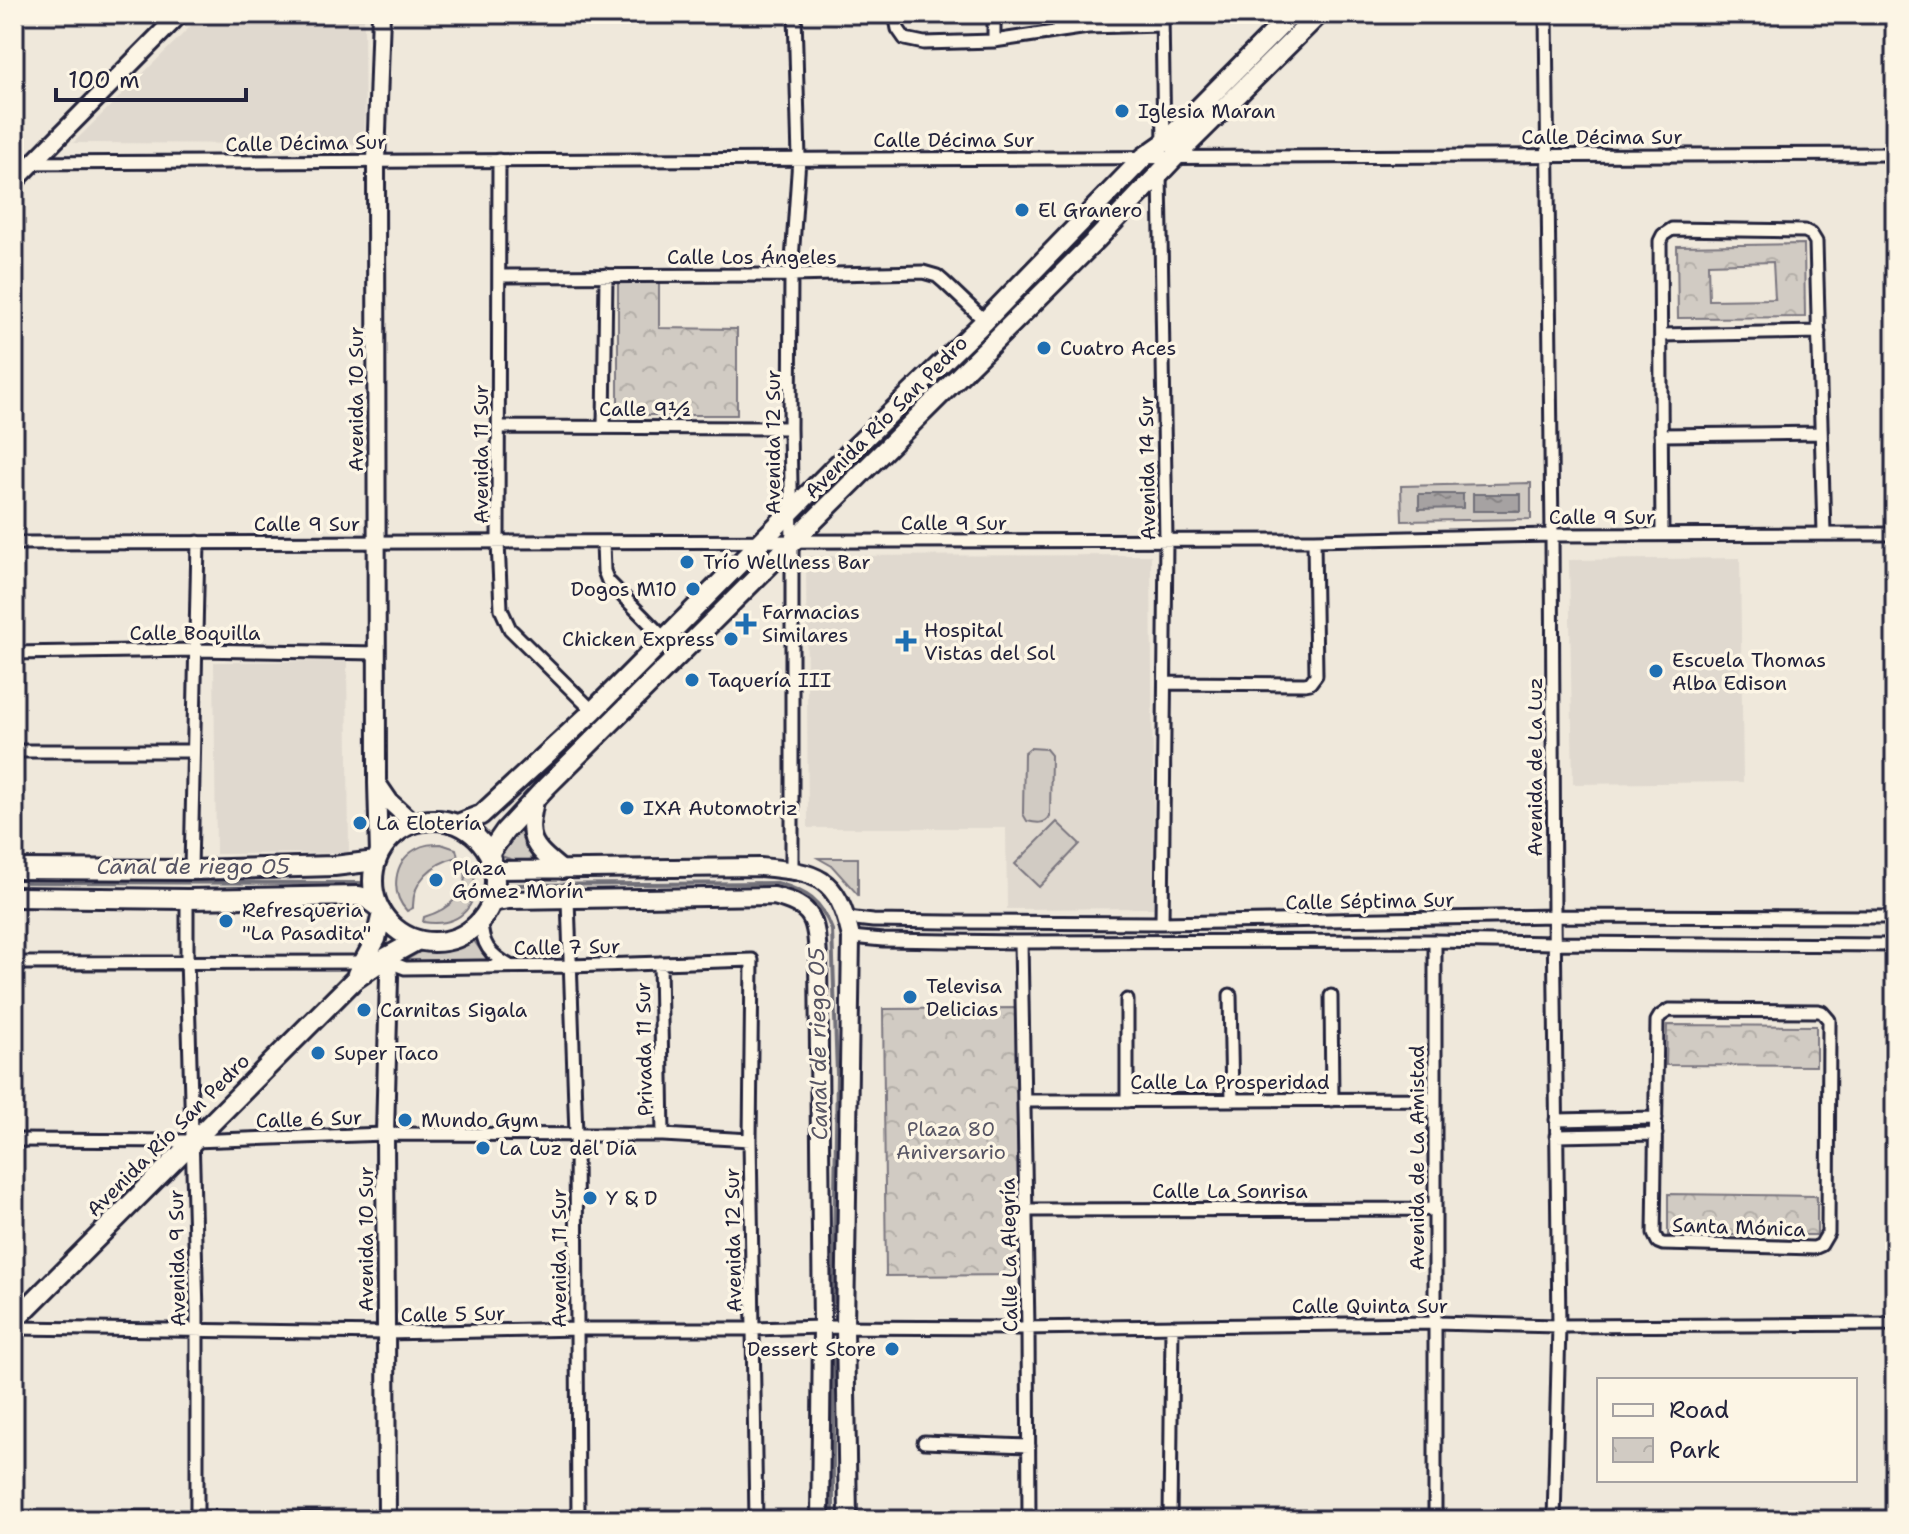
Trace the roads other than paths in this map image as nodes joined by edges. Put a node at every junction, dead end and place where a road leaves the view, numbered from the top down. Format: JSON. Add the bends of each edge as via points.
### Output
{"nodes":[{"id":1,"x":180,"y":14,"type":"edge"},
{"id":2,"x":381,"y":14,"type":"edge"},
{"id":3,"x":795,"y":14,"type":"edge"},
{"id":4,"x":895,"y":14,"type":"edge"},
{"id":5,"x":994,"y":14,"type":"edge"},
{"id":6,"x":1058,"y":14,"type":"edge"},
{"id":7,"x":1292,"y":14,"type":"edge"},
{"id":8,"x":1319,"y":14,"type":"edge"},
{"id":9,"x":1546,"y":14,"type":"edge"},
{"id":10,"x":1162,"y":19,"type":"edge"},
{"id":11,"x":1058,"y":30,"type":"junction"},
{"id":12,"x":994,"y":41,"type":"junction"},
{"id":13,"x":1895,"y":154,"type":"edge"},
{"id":14,"x":1547,"y":156,"type":"junction"},
{"id":15,"x":1161,"y":158,"type":"junction"},
{"id":16,"x":799,"y":159,"type":"junction"},
{"id":17,"x":499,"y":160,"type":"junction"},
{"id":18,"x":376,"y":161,"type":"junction"},
{"id":19,"x":14,"y":163,"type":"edge"},
{"id":20,"x":32,"y":164,"type":"junction"},
{"id":21,"x":14,"y":182,"type":"edge"},
{"id":22,"x":606,"y":275,"type":"junction"},
{"id":23,"x":791,"y":275,"type":"junction"},
{"id":24,"x":500,"y":276,"type":"junction"},
{"id":25,"x":985,"y":321,"type":"junction"},
{"id":26,"x":1819,"y":332,"type":"junction"},
{"id":27,"x":1661,"y":335,"type":"junction"},
{"id":28,"x":604,"y":426,"type":"junction"},
{"id":29,"x":499,"y":427,"type":"junction"},
{"id":30,"x":790,"y":428,"type":"junction"},
{"id":31,"x":1821,"y":433,"type":"junction"},
{"id":32,"x":1661,"y":435,"type":"junction"},
{"id":33,"x":791,"y":511,"type":"junction"},
{"id":34,"x":1824,"y":533,"type":"junction"},
{"id":35,"x":1662,"y":534,"type":"junction"},
{"id":36,"x":1895,"y":534,"type":"edge"},
{"id":37,"x":1552,"y":535,"type":"junction"},
{"id":38,"x":1166,"y":540,"type":"junction"},
{"id":39,"x":1314,"y":540,"type":"junction"},
{"id":40,"x":792,"y":541,"type":"junction"},
{"id":41,"x":198,"y":542,"type":"junction"},
{"id":42,"x":376,"y":542,"type":"junction"},
{"id":43,"x":498,"y":542,"type":"junction"},
{"id":44,"x":603,"y":542,"type":"junction"},
{"id":45,"x":760,"y":542,"type":"junction"},
{"id":46,"x":14,"y":543,"type":"edge"},
{"id":47,"x":665,"y":639,"type":"junction"},
{"id":48,"x":196,"y":650,"type":"junction"},
{"id":49,"x":14,"y":653,"type":"edge"},
{"id":50,"x":377,"y":653,"type":"junction"},
{"id":51,"x":1165,"y":683,"type":"junction"},
{"id":52,"x":593,"y":711,"type":"junction"},
{"id":53,"x":14,"y":751,"type":"edge"},
{"id":54,"x":193,"y":751,"type":"junction"},
{"id":55,"x":377,"y":783,"type":"junction"},
{"id":56,"x":536,"y":797,"type":"junction"},
{"id":57,"x":413,"y":823,"type":"junction"},
{"id":58,"x":458,"y":824,"type":"junction"},
{"id":59,"x":377,"y":858,"type":"junction"},
{"id":60,"x":492,"y":862,"type":"junction"},
{"id":61,"x":14,"y":869,"type":"edge"},
{"id":62,"x":191,"y":870,"type":"junction"},
{"id":63,"x":562,"y":870,"type":"junction"},
{"id":64,"x":792,"y":870,"type":"junction"},
{"id":65,"x":14,"y":897,"type":"edge"},
{"id":66,"x":187,"y":899,"type":"junction"},
{"id":67,"x":568,"y":899,"type":"junction"},
{"id":68,"x":491,"y":903,"type":"junction"},
{"id":69,"x":381,"y":910,"type":"junction"},
{"id":70,"x":1554,"y":916,"type":"junction"},
{"id":71,"x":1895,"y":917,"type":"edge"},
{"id":72,"x":847,"y":918,"type":"junction"},
{"id":73,"x":481,"y":921,"type":"junction"},
{"id":74,"x":1162,"y":923,"type":"junction"},
{"id":75,"x":851,"y":937,"type":"junction"},
{"id":76,"x":418,"y":940,"type":"junction"},
{"id":77,"x":1435,"y":941,"type":"junction"},
{"id":78,"x":1021,"y":942,"type":"junction"},
{"id":79,"x":1554,"y":943,"type":"junction"},
{"id":80,"x":1895,"y":945,"type":"edge"},
{"id":81,"x":387,"y":957,"type":"junction"},
{"id":82,"x":752,"y":960,"type":"joint"},
{"id":83,"x":364,"y":962,"type":"junction"},
{"id":84,"x":14,"y":963,"type":"edge"},
{"id":85,"x":187,"y":963,"type":"junction"},
{"id":86,"x":660,"y":963,"type":"junction"},
{"id":87,"x":511,"y":966,"type":"junction"},
{"id":88,"x":570,"y":966,"type":"junction"},
{"id":89,"x":354,"y":980,"type":"junction"},
{"id":90,"x":1230,"y":995,"type":"dead end"},
{"id":91,"x":1331,"y":996,"type":"dead end"},
{"id":92,"x":1127,"y":1000,"type":"dead end"},
{"id":93,"x":1435,"y":1099,"type":"junction"},
{"id":94,"x":1232,"y":1100,"type":"junction"},
{"id":95,"x":1332,"y":1100,"type":"junction"},
{"id":96,"x":1025,"y":1101,"type":"junction"},
{"id":97,"x":1127,"y":1101,"type":"junction"},
{"id":98,"x":1656,"y":1118,"type":"junction"},
{"id":99,"x":1556,"y":1120,"type":"junction"},
{"id":100,"x":385,"y":1134,"type":"junction"},
{"id":101,"x":1656,"y":1134,"type":"junction"},
{"id":102,"x":576,"y":1135,"type":"junction"},
{"id":103,"x":663,"y":1135,"type":"junction"},
{"id":104,"x":1556,"y":1136,"type":"junction"},
{"id":105,"x":14,"y":1140,"type":"edge"},
{"id":106,"x":750,"y":1140,"type":"junction"},
{"id":107,"x":193,"y":1141,"type":"junction"},
{"id":108,"x":1434,"y":1209,"type":"junction"},
{"id":109,"x":1026,"y":1210,"type":"junction"},
{"id":110,"x":14,"y":1321,"type":"edge"},
{"id":111,"x":1435,"y":1323,"type":"junction"},
{"id":112,"x":1895,"y":1324,"type":"edge"},
{"id":113,"x":1172,"y":1326,"type":"junction"},
{"id":114,"x":1559,"y":1326,"type":"junction"},
{"id":115,"x":822,"y":1327,"type":"junction"},
{"id":116,"x":845,"y":1327,"type":"junction"},
{"id":117,"x":14,"y":1328,"type":"edge"},
{"id":118,"x":1028,"y":1328,"type":"junction"},
{"id":119,"x":578,"y":1329,"type":"junction"},
{"id":120,"x":752,"y":1329,"type":"junction"},
{"id":121,"x":197,"y":1330,"type":"junction"},
{"id":122,"x":386,"y":1333,"type":"junction"},
{"id":123,"x":924,"y":1442,"type":"dead end"},
{"id":124,"x":1029,"y":1446,"type":"junction"},
{"id":125,"x":197,"y":1519,"type":"edge"},
{"id":126,"x":578,"y":1519,"type":"edge"},
{"id":127,"x":25,"y":1520,"type":"edge"},
{"id":128,"x":387,"y":1520,"type":"edge"},
{"id":129,"x":683,"y":1520,"type":"edge"},
{"id":130,"x":756,"y":1520,"type":"edge"},
{"id":131,"x":820,"y":1520,"type":"edge"},
{"id":132,"x":848,"y":1520,"type":"edge"},
{"id":133,"x":1029,"y":1520,"type":"edge"},
{"id":134,"x":1170,"y":1520,"type":"edge"},
{"id":135,"x":1435,"y":1520,"type":"edge"},
{"id":136,"x":1554,"y":1520,"type":"edge"}],
"edges":[{"from":1,"to":20,"type":"main road"},
{"from":2,"to":18,"type":"main road","name":"Avenida 10 Sur"},
{"from":3,"to":16,"type":"street","name":"Avenida 12 Sur"},
{"from":4,"to":12,"type":"street","via":[[901,35],[912,42]]},
{"from":5,"to":12,"type":"street"},
{"from":6,"to":11,"type":"street"},
{"from":7,"to":15,"type":"main road","name":"Avenida Río San Pedro"},
{"from":8,"to":15,"type":"main road","name":"Avenida Río San Pedro"},
{"from":9,"to":14,"type":"street","name":"Avenida de La Luz"},
{"from":10,"to":11,"type":"street"},
{"from":10,"to":15,"type":"street","name":"Avenida 14 Sur"},
{"from":11,"to":12,"type":"street"},
{"from":13,"to":14,"type":"street","name":"Calle Décima Sur"},
{"from":14,"to":15,"type":"street","name":"Calle Décima Sur"},
{"from":14,"to":37,"type":"street","name":"Avenida de La Luz"},
{"from":15,"to":16,"type":"street","name":"Calle Décima Sur"},
{"from":15,"to":25,"type":"main road","name":"Avenida Río San Pedro"},
{"from":15,"to":38,"type":"street","name":"Avenida 14 Sur"},
{"from":15,"to":40,"type":"main road","name":"Avenida Río San Pedro","via":[[1096,240]]},
{"from":16,"to":17,"type":"street","name":"Calle Décima Sur"},
{"from":16,"to":23,"type":"street","name":"Avenida 12 Sur"},
{"from":17,"to":18,"type":"street","name":"Calle Décima Sur"},
{"from":17,"to":24,"type":"street","name":"Avenida 11 Sur"},
{"from":18,"to":20,"type":"street","name":"Calle Décima Sur"},
{"from":18,"to":42,"type":"main road","name":"Avenida 10 Sur"},
{"from":19,"to":20,"type":"street","name":"Calle Décima Sur"},
{"from":20,"to":21,"type":"main road"},
{"from":22,"to":23,"type":"street","name":"Calle Los Ángeles"},
{"from":22,"to":24,"type":"street","name":"Calle Los Ángeles"},
{"from":22,"to":28,"type":"street"},
{"from":23,"to":25,"type":"street","name":"Calle Los Ángeles","via":[[930,273]]},
{"from":23,"to":30,"type":"street","name":"Avenida 12 Sur"},
{"from":24,"to":29,"type":"street","name":"Avenida 11 Sur"},
{"from":25,"to":33,"type":"main road","name":"Avenida Río San Pedro"},
{"from":26,"to":27,"type":"street"},
{"from":26,"to":27,"type":"street","via":[[1816,242],[1811,234],[1672,229],[1660,241]]},
{"from":26,"to":31,"type":"street"},
{"from":27,"to":32,"type":"street"},
{"from":28,"to":29,"type":"street","name":"Calle 9½"},
{"from":28,"to":30,"type":"street","name":"Calle 9½"},
{"from":29,"to":43,"type":"street","name":"Avenida 11 Sur"},
{"from":30,"to":33,"type":"street","name":"Avenida 12 Sur"},
{"from":31,"to":32,"type":"street"},
{"from":31,"to":34,"type":"street"},
{"from":32,"to":35,"type":"street"},
{"from":33,"to":40,"type":"street","name":"Avenida 12 Sur"},
{"from":33,"to":45,"type":"main road","name":"Avenida Río San Pedro"},
{"from":34,"to":35,"type":"street","name":"Calle 9 Sur"},
{"from":34,"to":36,"type":"street","name":"Calle 9 Sur"},
{"from":35,"to":37,"type":"street","name":"Calle 9 Sur"},
{"from":37,"to":39,"type":"street","name":"Calle 9 Sur"},
{"from":37,"to":70,"type":"street","name":"Avenida de La Luz"},
{"from":38,"to":39,"type":"street","name":"Calle 9 Sur"},
{"from":38,"to":40,"type":"street","name":"Calle 9 Sur"},
{"from":38,"to":51,"type":"street","name":"Avenida 14 Sur"},
{"from":39,"to":51,"type":"street","via":[[1313,680]]},
{"from":40,"to":45,"type":"street","name":"Calle 9 Sur"},
{"from":40,"to":56,"type":"main road","name":"Avenida Río San Pedro"},
{"from":40,"to":64,"type":"street","name":"Avenida 12 Sur"},
{"from":41,"to":42,"type":"street","name":"Calle 9 Sur"},
{"from":41,"to":46,"type":"street","name":"Calle 9 Sur"},
{"from":41,"to":48,"type":"street"},
{"from":42,"to":43,"type":"street","name":"Calle 9 Sur"},
{"from":42,"to":50,"type":"main road","name":"Avenida 10 Sur"},
{"from":43,"to":44,"type":"street","name":"Calle 9 Sur"},
{"from":43,"to":52,"type":"street","name":"Avenida 11 Sur","via":[[506,623]]},
{"from":44,"to":45,"type":"street","name":"Calle 9 Sur"},
{"from":44,"to":47,"type":"street","via":[[608,581]]},
{"from":45,"to":47,"type":"main road","name":"Avenida Río San Pedro"},
{"from":47,"to":52,"type":"main road","name":"Avenida Río San Pedro"},
{"from":48,"to":49,"type":"street","name":"Calle Boquilla"},
{"from":48,"to":50,"type":"street","name":"Calle Boquilla"},
{"from":48,"to":54,"type":"street"},
{"from":50,"to":55,"type":"main road","name":"Avenida 10 Sur"},
{"from":51,"to":74,"type":"street","name":"Avenida 14 Sur"},
{"from":52,"to":58,"type":"main road","name":"Avenida Río San Pedro","via":[[481,815]]},
{"from":53,"to":54,"type":"street"},
{"from":54,"to":62,"type":"street"},
{"from":55,"to":57,"type":"main road"},
{"from":55,"to":59,"type":"main road","name":"Avenida 10 Sur"},
{"from":56,"to":60,"type":"main road","name":"Avenida Río San Pedro","via":[[505,831]]},
{"from":56,"to":63,"type":"main road","via":[[531,835]]},
{"from":57,"to":58,"type":"main road"},
{"from":57,"to":59,"type":"main road","via":[[387,841]]},
{"from":58,"to":60,"type":"main road","via":[[481,842]]},
{"from":59,"to":62,"type":"main road","via":[[334,866]]},
{"from":59,"to":69,"type":"main road","name":"Avenida Río San Pedro","via":[[374,893]]},
{"from":60,"to":63,"type":"main road"},
{"from":60,"to":68,"type":"main road"},
{"from":61,"to":62,"type":"main road"},
{"from":63,"to":64,"type":"main road"},
{"from":64,"to":72,"type":"main road","via":[[822,880]]},
{"from":65,"to":66,"type":"main road"},
{"from":66,"to":69,"type":"main road","via":[[359,896]]},
{"from":66,"to":85,"type":"street","name":"Avenida 9 Sur"},
{"from":67,"to":68,"type":"main road"},
{"from":67,"to":88,"type":"street","name":"Avenida 11 Sur"},
{"from":67,"to":115,"type":"main road","via":[[774,896],[802,907],[811,917],[818,958]]},
{"from":68,"to":73,"type":"main road"},
{"from":69,"to":76,"type":"main road","via":[[392,925]]},
{"from":69,"to":83,"type":"main road","name":"Avenida Río San Pedro","via":[[380,930]]},
{"from":70,"to":71,"type":"street","name":"Calle Séptima Sur"},
{"from":70,"to":74,"type":"street","name":"Calle Séptima Sur"},
{"from":70,"to":79,"type":"street","name":"Avenida de La Luz"},
{"from":72,"to":74,"type":"street","name":"Calle Séptima Sur"},
{"from":72,"to":75,"type":"main road"},
{"from":73,"to":76,"type":"main road","name":"Avenida Río San Pedro","via":[[452,939]]},
{"from":73,"to":87,"type":"street","via":[[490,952]]},
{"from":75,"to":78,"type":"street","name":"Calle Séptima Sur"},
{"from":75,"to":116,"type":"main road"},
{"from":76,"to":81,"type":"main road","name":"Avenida Río San Pedro"},
{"from":77,"to":78,"type":"street","name":"Calle Séptima Sur"},
{"from":77,"to":79,"type":"street","name":"Calle Séptima Sur"},
{"from":77,"to":93,"type":"street","name":"Avenida de La Amistad"},
{"from":78,"to":96,"type":"street","name":"Calle La Alegría"},
{"from":79,"to":80,"type":"street","name":"Calle Séptima Sur"},
{"from":79,"to":99,"type":"street","name":"Avenida de La Luz"},
{"from":81,"to":87,"type":"street","name":"Calle 7 Sur","via":[[405,968]]},
{"from":81,"to":89,"type":"main road","name":"Avenida Río San Pedro"},
{"from":81,"to":100,"type":"main road","name":"Avenida 10 Sur"},
{"from":82,"to":86,"type":"street","name":"Calle 7 Sur"},
{"from":82,"to":106,"type":"street","name":"Avenida 12 Sur"},
{"from":83,"to":85,"type":"street"},
{"from":83,"to":89,"type":"main road","name":"Avenida Río San Pedro"},
{"from":84,"to":85,"type":"street"},
{"from":85,"to":107,"type":"street","name":"Avenida 9 Sur"},
{"from":86,"to":88,"type":"street","name":"Calle 7 Sur"},
{"from":86,"to":103,"type":"street","name":"Privada 11 Sur"},
{"from":87,"to":88,"type":"street","name":"Calle 7 Sur"},
{"from":88,"to":102,"type":"street","name":"Avenida 11 Sur"},
{"from":89,"to":107,"type":"main road","name":"Avenida Río San Pedro"},
{"from":90,"to":94,"type":"street"},
{"from":91,"to":95,"type":"street"},
{"from":92,"to":97,"type":"street"},
{"from":93,"to":95,"type":"street","name":"Calle La Prosperidad"},
{"from":93,"to":108,"type":"street","name":"Avenida de La Amistad"},
{"from":94,"to":95,"type":"street","name":"Calle La Prosperidad"},
{"from":94,"to":97,"type":"street","name":"Calle La Prosperidad"},
{"from":96,"to":97,"type":"street","name":"Calle La Prosperidad"},
{"from":96,"to":109,"type":"street","name":"Calle La Alegría"},
{"from":98,"to":99,"type":"street"},
{"from":98,"to":101,"type":"street","name":"Santa Mónica"},
{"from":98,"to":101,"type":"street","name":"Santa Mónica","via":[[1657,1021],[1664,1012],[1822,1012],[1829,1020],[1825,1240],[1814,1248],[1658,1242]]},
{"from":99,"to":104,"type":"street","name":"Avenida de La Luz"},
{"from":100,"to":102,"type":"street","name":"Calle 6 Sur"},
{"from":100,"to":107,"type":"street","name":"Calle 6 Sur"},
{"from":100,"to":122,"type":"main road","name":"Avenida 10 Sur"},
{"from":101,"to":104,"type":"street"},
{"from":102,"to":103,"type":"street","name":"Calle 6 Sur"},
{"from":102,"to":119,"type":"street","name":"Avenida 11 Sur"},
{"from":103,"to":106,"type":"street","name":"Calle 6 Sur"},
{"from":104,"to":114,"type":"street","name":"Avenida de La Luz"},
{"from":105,"to":107,"type":"street","name":"Calle 6 Sur"},
{"from":106,"to":120,"type":"street","name":"Avenida 12 Sur"},
{"from":107,"to":110,"type":"main road","name":"Avenida Río San Pedro"},
{"from":107,"to":121,"type":"street","name":"Avenida 9 Sur"},
{"from":108,"to":109,"type":"street","name":"Calle La Sonrisa"},
{"from":108,"to":111,"type":"street","name":"Avenida de La Amistad"},
{"from":109,"to":118,"type":"street","name":"Calle La Alegría"},
{"from":111,"to":113,"type":"street","name":"Calle Quinta Sur"},
{"from":111,"to":114,"type":"street","name":"Calle Quinta Sur"},
{"from":111,"to":135,"type":"street","name":"Avenida de La Amistad"},
{"from":112,"to":114,"type":"street","name":"Calle Quinta Sur"},
{"from":113,"to":118,"type":"street","name":"Calle Quinta Sur"},
{"from":113,"to":134,"type":"street"},
{"from":114,"to":136,"type":"street","name":"Avenida de La Luz"},
{"from":115,"to":116,"type":"street","name":"Calle 5 Sur"},
{"from":115,"to":120,"type":"street","name":"Calle 5 Sur"},
{"from":115,"to":131,"type":"main road"},
{"from":116,"to":118,"type":"street","name":"Calle Quinta Sur"},
{"from":116,"to":132,"type":"main road"},
{"from":117,"to":121,"type":"street","name":"Calle 5 Sur"},
{"from":118,"to":124,"type":"street","name":"Calle La Alegría"},
{"from":119,"to":120,"type":"street","name":"Calle 5 Sur"},
{"from":119,"to":122,"type":"street","name":"Calle 5 Sur"},
{"from":119,"to":126,"type":"street","name":"Avenida 11 Sur"},
{"from":120,"to":130,"type":"street","name":"Avenida 12 Sur"},
{"from":121,"to":122,"type":"street","name":"Calle 5 Sur"},
{"from":121,"to":125,"type":"street","name":"Avenida 9 Sur"},
{"from":122,"to":128,"type":"main road","name":"Avenida 10 Sur"},
{"from":123,"to":124,"type":"street"},
{"from":124,"to":133,"type":"street","name":"Calle La Alegría"},
{"from":125,"to":127,"type":"street"},
{"from":125,"to":128,"type":"street"},
{"from":126,"to":128,"type":"street"},
{"from":126,"to":129,"type":"street"}]}
